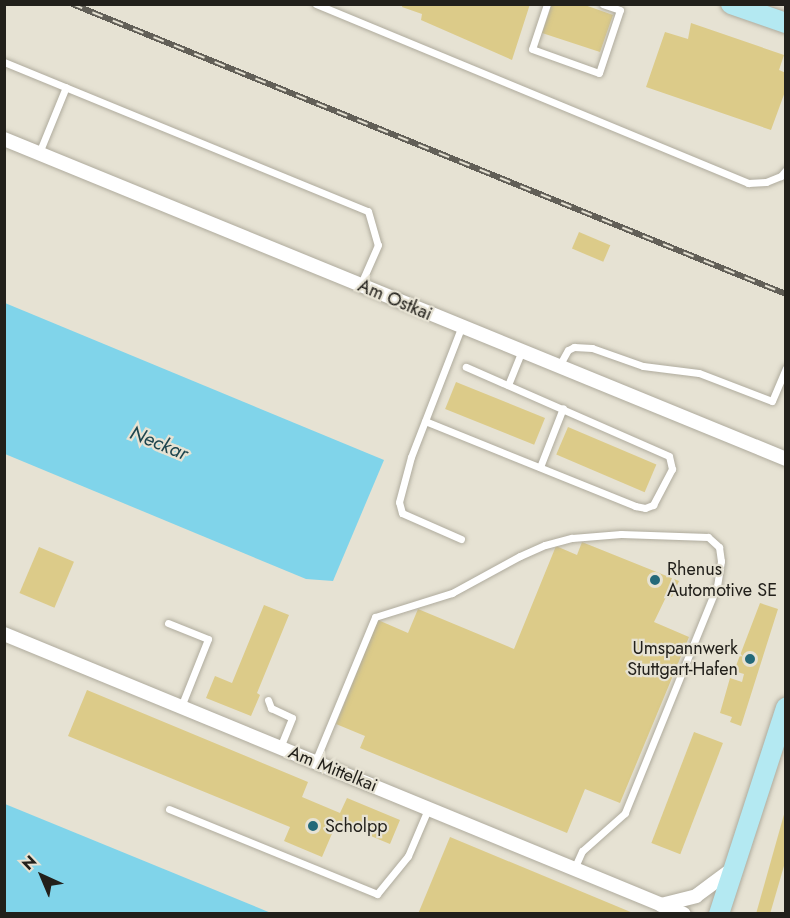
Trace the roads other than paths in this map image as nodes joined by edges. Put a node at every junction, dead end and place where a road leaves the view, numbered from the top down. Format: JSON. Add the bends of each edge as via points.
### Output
{"nodes":[{"id":1,"x":316,"y":4,"type":"edge"},
{"id":2,"x":547,"y":4,"type":"edge"},
{"id":3,"x":603,"y":4,"type":"edge"},
{"id":4,"x":731,"y":4,"type":"edge"},
{"id":5,"x":786,"y":22,"type":"edge"},
{"id":6,"x":4,"y":62,"type":"edge"},
{"id":7,"x":66,"y":87,"type":"junction"},
{"id":8,"x":4,"y":139,"type":"edge"},
{"id":9,"x":39,"y":153,"type":"junction"},
{"id":10,"x":786,"y":170,"type":"edge"},
{"id":11,"x":360,"y":286,"type":"junction"},
{"id":12,"x":461,"y":328,"type":"junction"},
{"id":13,"x":521,"y":353,"type":"junction"},
{"id":14,"x":466,"y":367,"type":"dead end"},
{"id":15,"x":558,"y":368,"type":"junction"},
{"id":16,"x":786,"y":368,"type":"edge"},
{"id":17,"x":508,"y":385,"type":"junction"},
{"id":18,"x":563,"y":408,"type":"junction"},
{"id":19,"x":425,"y":421,"type":"junction"},
{"id":20,"x":786,"y":459,"type":"edge"},
{"id":21,"x":540,"y":467,"type":"junction"},
{"id":22,"x":461,"y":539,"type":"dead end"},
{"id":23,"x":168,"y":623,"type":"dead end"},
{"id":24,"x":4,"y":634,"type":"edge"},
{"id":25,"x":268,"y":700,"type":"dead end"},
{"id":26,"x":181,"y":707,"type":"junction"},
{"id":27,"x":786,"y":708,"type":"edge"},
{"id":28,"x":280,"y":748,"type":"junction"},
{"id":29,"x":315,"y":762,"type":"junction"},
{"id":30,"x":169,"y":809,"type":"dead end"},
{"id":31,"x":428,"y":809,"type":"junction"},
{"id":32,"x":736,"y":866,"type":"junction"},
{"id":33,"x":574,"y":869,"type":"junction"},
{"id":34,"x":664,"y":909,"type":"edge"},
{"id":35,"x":684,"y":914,"type":"edge"},
{"id":36,"x":719,"y":914,"type":"edge"}],
"edges":[{"from":1,"to":10,"type":"lane","via":[[748,183],[766,182]]},
{"from":2,"to":3,"type":"lane","via":[[531,50],[599,74],[620,10]]},
{"from":4,"to":5,"type":"main road"},
{"from":6,"to":7,"type":"lane"},
{"from":7,"to":9,"type":"lane"},
{"from":7,"to":11,"type":"lane","via":[[368,211],[378,245]]},
{"from":8,"to":9,"type":"street","name":"Am Ostkai"},
{"from":9,"to":11,"type":"street","name":"Am Ostkai"},
{"from":11,"to":12,"type":"street","name":"Am Ostkai"},
{"from":12,"to":13,"type":"street","name":"Am Ostkai"},
{"from":12,"to":19,"type":"lane"},
{"from":13,"to":15,"type":"street","name":"Am Ostkai"},
{"from":13,"to":17,"type":"lane"},
{"from":14,"to":17,"type":"lane"},
{"from":15,"to":16,"type":"lane","via":[[568,350],[592,348],[643,366],[699,373],[772,401]]},
{"from":15,"to":20,"type":"street","name":"Am Ostkai"},
{"from":17,"to":18,"type":"lane"},
{"from":18,"to":21,"type":"lane"},
{"from":18,"to":21,"type":"lane","via":[[656,448],[669,456],[672,469],[653,505],[645,508]]},
{"from":19,"to":21,"type":"lane"},
{"from":19,"to":22,"type":"lane","via":[[399,502],[402,513]]},
{"from":23,"to":26,"type":"lane","via":[[208,639]]},
{"from":24,"to":26,"type":"street","name":"Am Mittelkai"},
{"from":25,"to":28,"type":"lane","via":[[271,708],[292,718]]},
{"from":26,"to":28,"type":"street","name":"Am Mittelkai"},
{"from":27,"to":32,"type":"main road"},
{"from":28,"to":29,"type":"street","name":"Am Mittelkai"},
{"from":29,"to":31,"type":"street","name":"Am Mittelkai"},
{"from":29,"to":33,"type":"lane","via":[[375,617],[452,593],[520,556],[572,538],[621,534],[708,537],[719,547],[717,586],[625,813],[582,851]]},
{"from":30,"to":31,"type":"lane","via":[[377,894],[408,856]]},
{"from":31,"to":33,"type":"street","name":"Am Mittelkai"},
{"from":32,"to":34,"type":"street","via":[[696,896]]},
{"from":32,"to":36,"type":"main road"},
{"from":33,"to":34,"type":"street","name":"Am Mittelkai"},
{"from":34,"to":35,"type":"street","name":"Am Mittelkai"}]}
